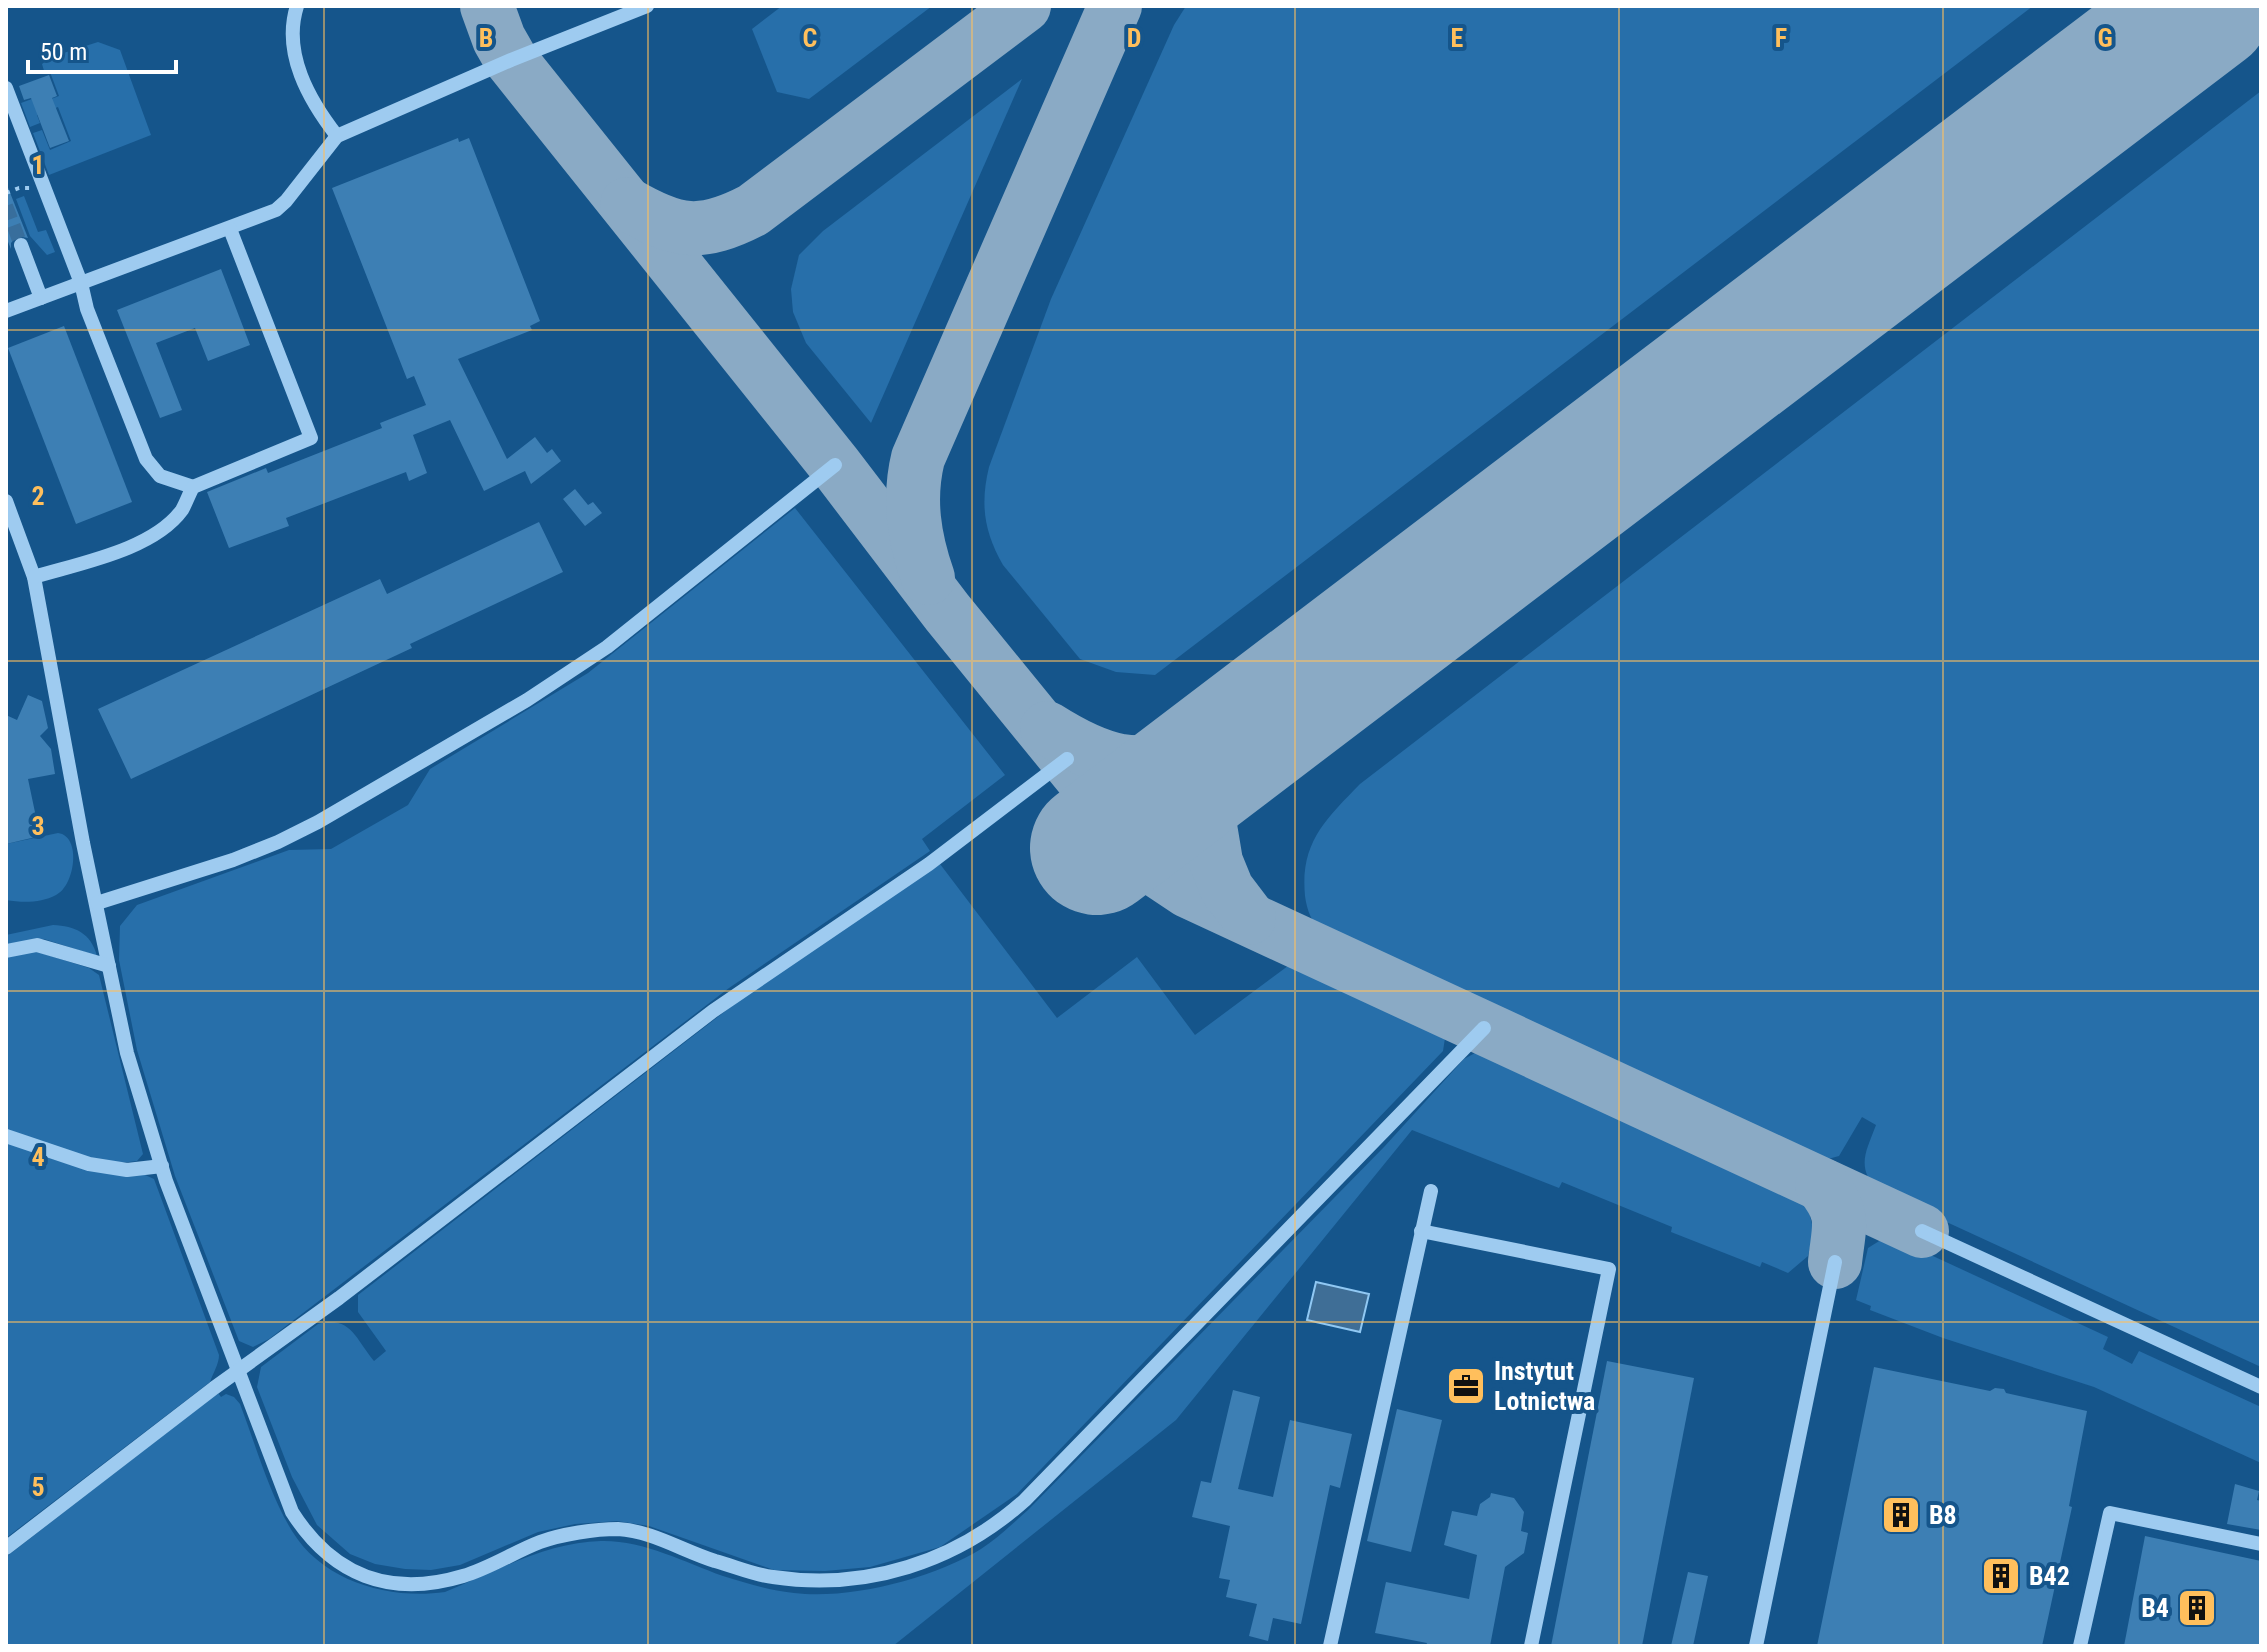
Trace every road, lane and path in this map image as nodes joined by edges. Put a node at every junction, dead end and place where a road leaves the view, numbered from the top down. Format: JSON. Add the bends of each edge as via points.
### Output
{"nodes":[{"id":1,"x":297,"y":6,"type":"edge"},
{"id":2,"x":647,"y":6,"type":"edge"},
{"id":3,"x":6,"y":88,"type":"edge"},
{"id":4,"x":10,"y":115,"type":"edge"},
{"id":5,"x":337,"y":136,"type":"junction"},
{"id":6,"x":230,"y":229,"type":"junction"},
{"id":7,"x":21,"y":245,"type":"tunnel mouth"},
{"id":8,"x":81,"y":283,"type":"junction"},
{"id":9,"x":41,"y":298,"type":"junction"},
{"id":10,"x":6,"y":311,"type":"edge"},
{"id":11,"x":835,"y":465,"type":"dead end"},
{"id":12,"x":193,"y":487,"type":"junction"},
{"id":13,"x":6,"y":501,"type":"edge"},
{"id":14,"x":34,"y":577,"type":"junction"},
{"id":15,"x":1067,"y":759,"type":"dead end"},
{"id":16,"x":97,"y":903,"type":"junction"},
{"id":17,"x":6,"y":951,"type":"edge"},
{"id":18,"x":109,"y":966,"type":"junction"},
{"id":19,"x":1484,"y":1028,"type":"dead end"},
{"id":20,"x":6,"y":1136,"type":"edge"},
{"id":21,"x":162,"y":1166,"type":"junction"},
{"id":22,"x":1431,"y":1191,"type":"dead end"},
{"id":23,"x":1421,"y":1231,"type":"junction"},
{"id":24,"x":1922,"y":1231,"type":"dead end"},
{"id":25,"x":1835,"y":1262,"type":"dead end"},
{"id":26,"x":238,"y":1371,"type":"junction"},
{"id":27,"x":2261,"y":1387,"type":"edge"},
{"id":28,"x":2261,"y":1544,"type":"edge"},
{"id":29,"x":6,"y":1548,"type":"edge"},
{"id":30,"x":1330,"y":1646,"type":"edge"},
{"id":31,"x":1531,"y":1646,"type":"edge"},
{"id":32,"x":1756,"y":1646,"type":"edge"},
{"id":33,"x":2080,"y":1646,"type":"edge"}],
"edges":[{"from":1,"to":5,"type":"street","via":[[293,37],[300,75],[316,110]]},
{"from":2,"to":5,"type":"street"},
{"from":3,"to":4,"type":"street"},
{"from":4,"to":8,"type":"street"},
{"from":5,"to":6,"type":"street","via":[[276,210]]},
{"from":6,"to":8,"type":"street"},
{"from":6,"to":12,"type":"street","via":[[311,438]]},
{"from":7,"to":9,"type":"street"},
{"from":8,"to":9,"type":"street"},
{"from":8,"to":12,"type":"street","via":[[146,459],[160,476]]},
{"from":9,"to":10,"type":"street"},
{"from":11,"to":16,"type":"street","via":[[607,647],[527,700],[278,842]]},
{"from":12,"to":14,"type":"street","via":[[181,511],[154,535]]},
{"from":13,"to":14,"type":"street"},
{"from":14,"to":16,"type":"street"},
{"from":15,"to":26,"type":"street","via":[[929,864],[713,1011]]},
{"from":16,"to":18,"type":"street"},
{"from":17,"to":18,"type":"street","via":[[37,945]]},
{"from":18,"to":21,"type":"street","via":[[127,1053]]},
{"from":19,"to":26,"type":"street","via":[[1015,1509],[945,1555],[873,1576],[820,1581],[771,1577],[617,1529],[543,1541],[463,1576],[414,1585],[361,1575],[322,1552],[292,1512]]},
{"from":20,"to":21,"type":"street","via":[[89,1164],[127,1170]]},
{"from":21,"to":26,"type":"street"},
{"from":22,"to":23,"type":"street"},
{"from":23,"to":30,"type":"street"},
{"from":23,"to":31,"type":"street","via":[[1609,1269]]},
{"from":24,"to":27,"type":"street"},
{"from":25,"to":32,"type":"street"},
{"from":26,"to":29,"type":"street"},
{"from":28,"to":33,"type":"street","via":[[2110,1513]]}]}
